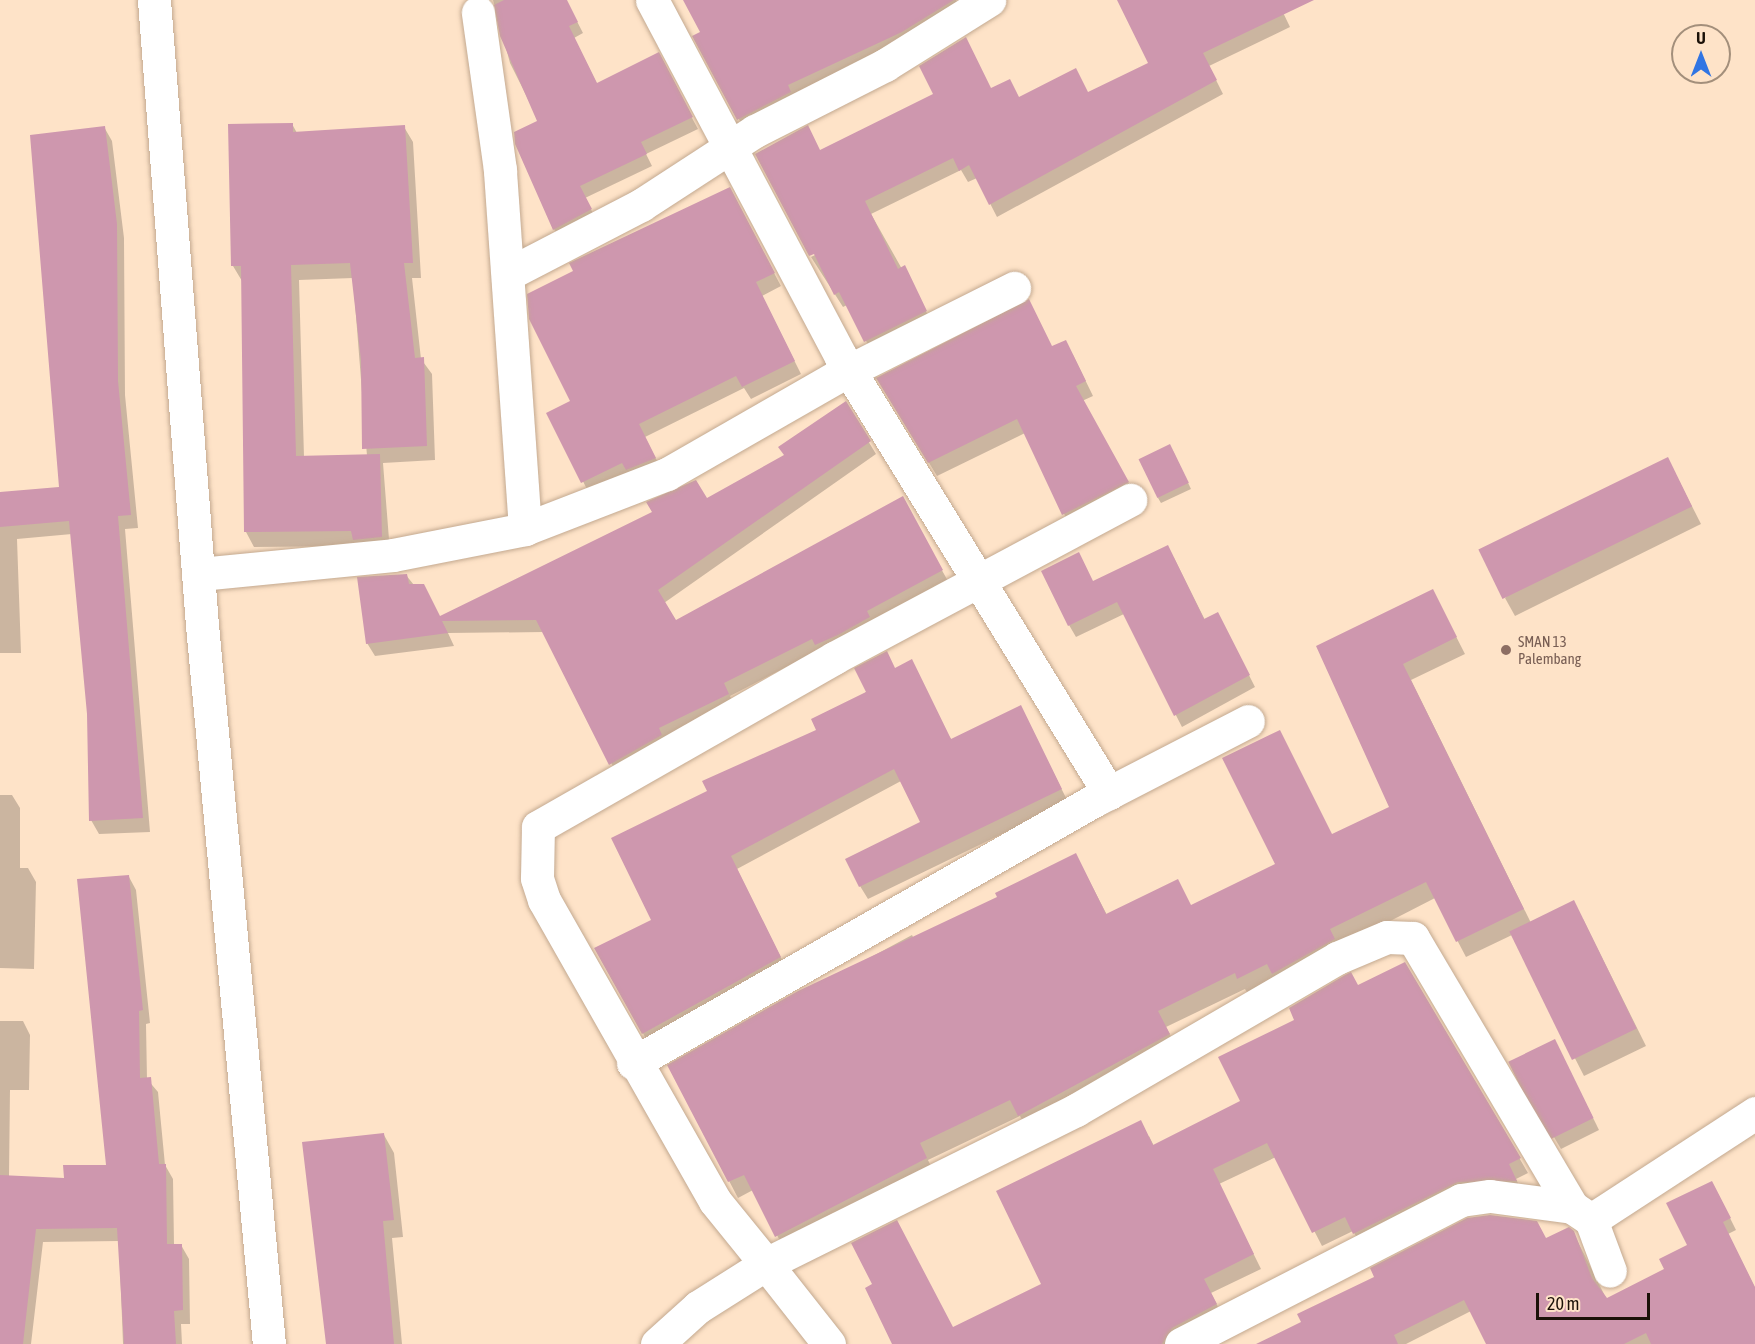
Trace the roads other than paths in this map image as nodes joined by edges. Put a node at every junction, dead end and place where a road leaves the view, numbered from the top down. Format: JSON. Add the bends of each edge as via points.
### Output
{"nodes":[{"id":1,"x":154,"y":0,"type":"edge"},
{"id":2,"x":652,"y":0,"type":"edge"},
{"id":3,"x":989,"y":0,"type":"edge"},
{"id":4,"x":478,"y":13,"type":"dead end"},
{"id":5,"x":728,"y":148,"type":"junction"},
{"id":6,"x":508,"y":274,"type":"junction"},
{"id":7,"x":1014,"y":288,"type":"dead end"},
{"id":8,"x":850,"y":370,"type":"junction"},
{"id":9,"x":1130,"y":500,"type":"dead end"},
{"id":10,"x":525,"y":530,"type":"junction"},
{"id":11,"x":200,"y":574,"type":"junction"},
{"id":12,"x":976,"y":579,"type":"junction"},
{"id":13,"x":1248,"y":721,"type":"dead end"},
{"id":14,"x":1109,"y":793,"type":"junction"},
{"id":15,"x":633,"y":1063,"type":"junction"},
{"id":16,"x":1755,"y":1113,"type":"edge"},
{"id":17,"x":1582,"y":1213,"type":"junction"},
{"id":18,"x":766,"y":1264,"type":"junction"},
{"id":19,"x":1610,"y":1271,"type":"dead end"},
{"id":20,"x":270,"y":1344,"type":"edge"},
{"id":21,"x":657,"y":1344,"type":"edge"},
{"id":22,"x":829,"y":1344,"type":"edge"},
{"id":23,"x":1181,"y":1344,"type":"edge"}],
"edges":[{"from":1,"to":11,"type":"street"},
{"from":2,"to":5,"type":"street"},
{"from":3,"to":5,"type":"street","via":[[885,65]]},
{"from":4,"to":6,"type":"street","via":[[500,170]]},
{"from":5,"to":6,"type":"street","via":[[641,205]]},
{"from":5,"to":8,"type":"street"},
{"from":6,"to":10,"type":"street"},
{"from":7,"to":8,"type":"street"},
{"from":8,"to":10,"type":"street","via":[[667,474]]},
{"from":8,"to":12,"type":"street"},
{"from":9,"to":12,"type":"street"},
{"from":10,"to":11,"type":"street","via":[[393,555]]},
{"from":11,"to":20,"type":"street"},
{"from":12,"to":14,"type":"street"},
{"from":12,"to":15,"type":"street","via":[[928,612],[834,658],[538,827],[537,878],[544,900]]},
{"from":13,"to":14,"type":"street"},
{"from":14,"to":15,"type":"street"},
{"from":15,"to":18,"type":"street","via":[[715,1201]]},
{"from":16,"to":17,"type":"street"},
{"from":17,"to":18,"type":"street","via":[[1413,938],[1404,934],[1337,958],[1076,1110]]},
{"from":17,"to":19,"type":"street"},
{"from":17,"to":23,"type":"street","via":[[1490,1196],[1461,1200]]},
{"from":18,"to":21,"type":"street","via":[[698,1307]]},
{"from":18,"to":22,"type":"street"}]}
